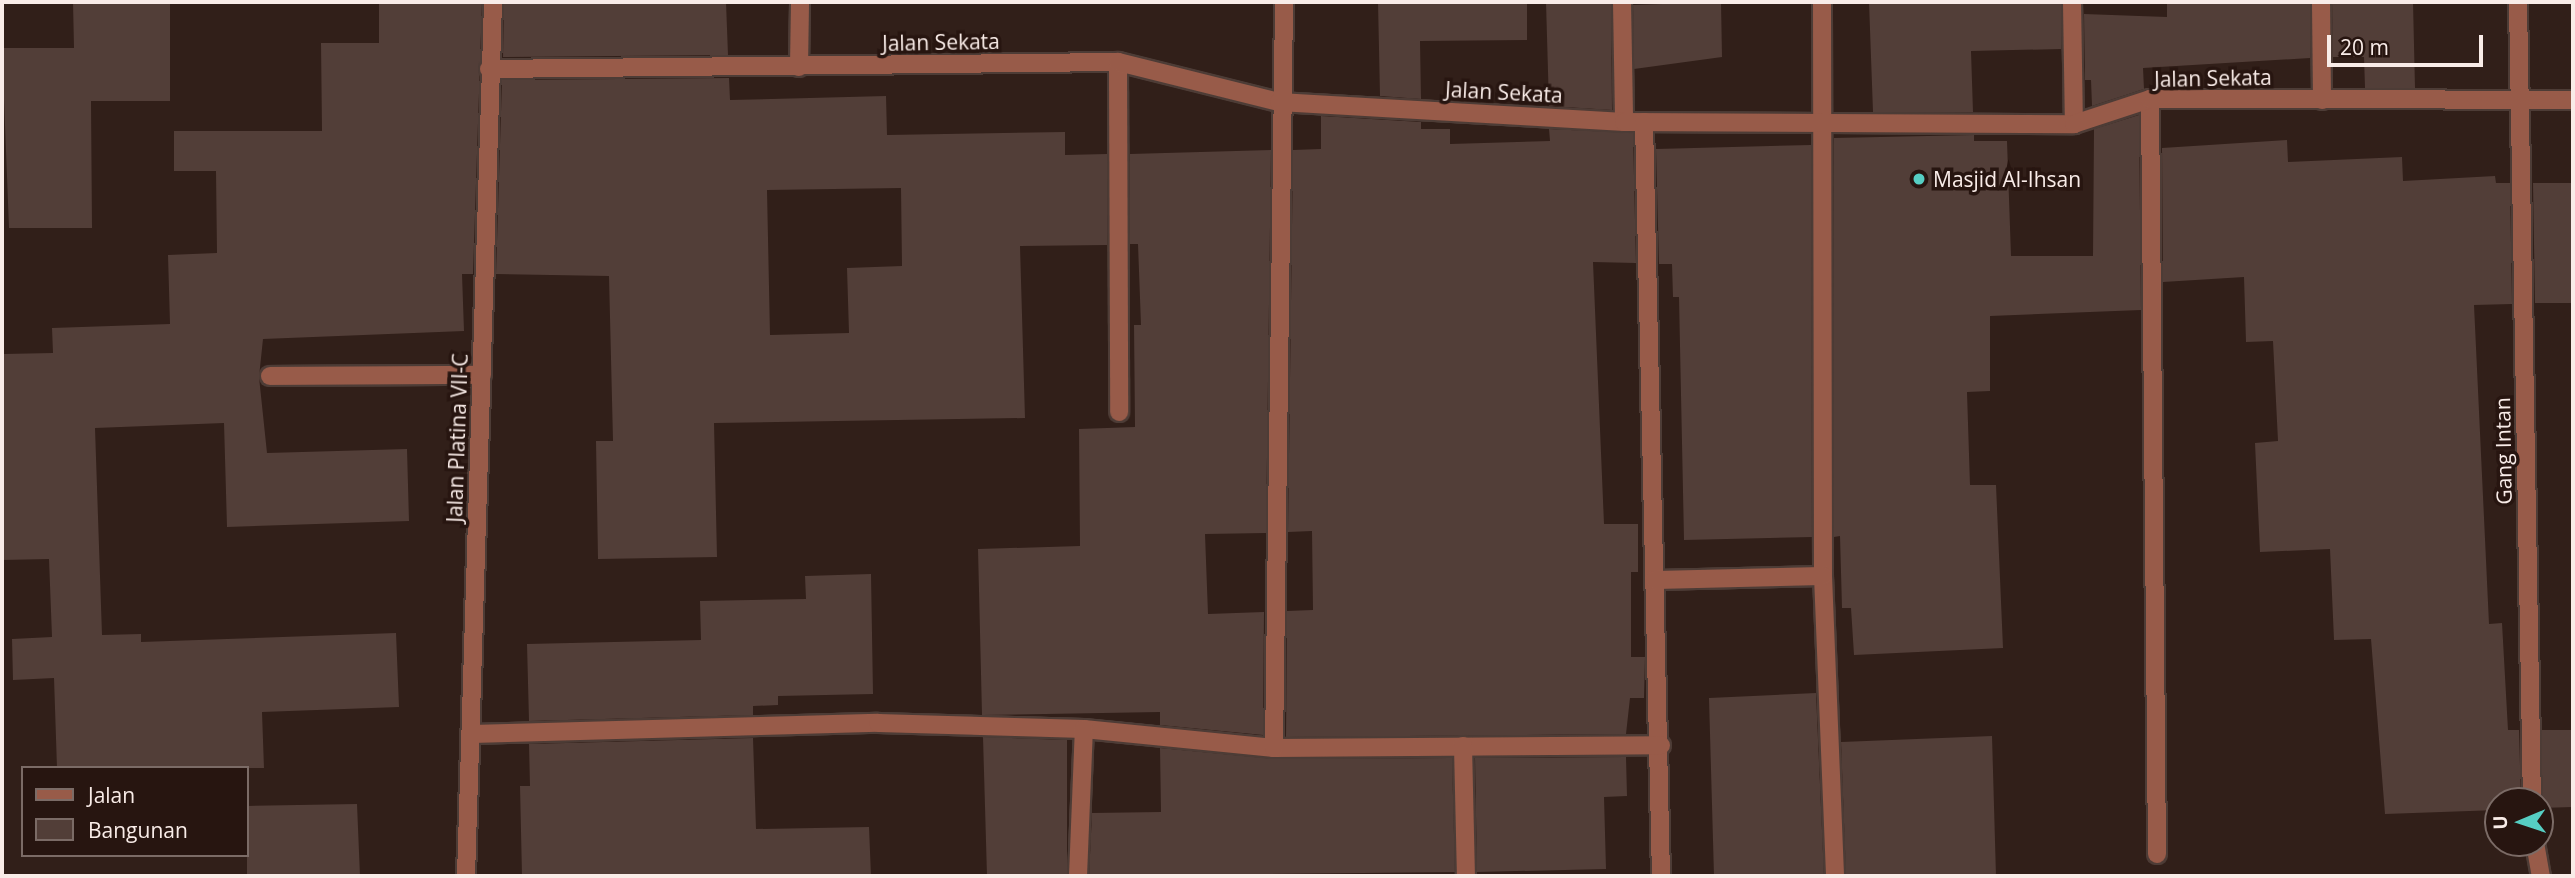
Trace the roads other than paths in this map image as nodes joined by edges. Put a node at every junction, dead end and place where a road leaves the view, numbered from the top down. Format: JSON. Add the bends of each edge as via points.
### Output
{"nodes":[{"id":1,"x":493,"y":2,"type":"edge"},
{"id":2,"x":800,"y":2,"type":"edge"},
{"id":3,"x":1284,"y":2,"type":"edge"},
{"id":4,"x":1622,"y":2,"type":"edge"},
{"id":5,"x":1822,"y":2,"type":"edge"},
{"id":6,"x":2072,"y":2,"type":"edge"},
{"id":7,"x":2321,"y":2,"type":"edge"},
{"id":8,"x":2518,"y":2,"type":"edge"},
{"id":9,"x":1118,"y":62,"type":"junction"},
{"id":10,"x":799,"y":67,"type":"junction"},
{"id":11,"x":489,"y":69,"type":"junction"},
{"id":12,"x":2150,"y":99,"type":"junction"},
{"id":13,"x":2322,"y":100,"type":"junction"},
{"id":14,"x":2573,"y":100,"type":"edge"},
{"id":15,"x":2519,"y":101,"type":"junction"},
{"id":16,"x":1279,"y":102,"type":"junction"},
{"id":17,"x":1624,"y":122,"type":"junction"},
{"id":18,"x":1644,"y":122,"type":"junction"},
{"id":19,"x":1822,"y":122,"type":"junction"},
{"id":20,"x":2074,"y":124,"type":"junction"},
{"id":21,"x":482,"y":375,"type":"junction"},
{"id":22,"x":270,"y":376,"type":"dead end"},
{"id":23,"x":1119,"y":412,"type":"dead end"},
{"id":24,"x":1823,"y":576,"type":"junction"},
{"id":25,"x":1655,"y":580,"type":"junction"},
{"id":26,"x":1084,"y":729,"type":"junction"},
{"id":27,"x":472,"y":734,"type":"junction"},
{"id":28,"x":1661,"y":745,"type":"junction"},
{"id":29,"x":1463,"y":746,"type":"junction"},
{"id":30,"x":1275,"y":748,"type":"junction"},
{"id":31,"x":2532,"y":787,"type":"edge"},
{"id":32,"x":2157,"y":854,"type":"dead end"},
{"id":33,"x":2538,"y":857,"type":"edge"},
{"id":34,"x":466,"y":876,"type":"edge"},
{"id":35,"x":1077,"y":876,"type":"edge"},
{"id":36,"x":1466,"y":876,"type":"edge"},
{"id":37,"x":1661,"y":876,"type":"edge"},
{"id":38,"x":1835,"y":876,"type":"edge"},
{"id":39,"x":2541,"y":876,"type":"edge"}],
"edges":[{"from":1,"to":11,"type":"street","name":"Jalan Platina VII-C"},
{"from":2,"to":10,"type":"street"},
{"from":3,"to":16,"type":"street"},
{"from":4,"to":17,"type":"street"},
{"from":5,"to":19,"type":"street"},
{"from":6,"to":20,"type":"street"},
{"from":7,"to":13,"type":"street"},
{"from":8,"to":15,"type":"street","name":"Gang Intan"},
{"from":9,"to":10,"type":"street","name":"Jalan Sekata"},
{"from":9,"to":16,"type":"street","name":"Jalan Sekata"},
{"from":9,"to":23,"type":"street"},
{"from":10,"to":11,"type":"street","name":"Jalan Sekata"},
{"from":11,"to":21,"type":"street","name":"Jalan Platina VII-C"},
{"from":12,"to":13,"type":"street","name":"Jalan Sekata"},
{"from":12,"to":20,"type":"street","name":"Jalan Sekata"},
{"from":12,"to":32,"type":"street"},
{"from":13,"to":15,"type":"street","name":"Jalan Sekata"},
{"from":14,"to":15,"type":"street","name":"Jalan Sekata"},
{"from":15,"to":31,"type":"street","name":"Gang Intan"},
{"from":16,"to":17,"type":"street","name":"Jalan Sekata"},
{"from":16,"to":30,"type":"street"},
{"from":17,"to":18,"type":"street","name":"Jalan Sekata"},
{"from":18,"to":19,"type":"street","name":"Jalan Sekata"},
{"from":18,"to":25,"type":"street"},
{"from":19,"to":20,"type":"street","name":"Jalan Sekata"},
{"from":19,"to":24,"type":"street"},
{"from":21,"to":22,"type":"street"},
{"from":21,"to":27,"type":"street","name":"Jalan Platina VII-C"},
{"from":24,"to":25,"type":"street"},
{"from":24,"to":38,"type":"street"},
{"from":25,"to":28,"type":"street"},
{"from":26,"to":27,"type":"street","via":[[686,724]]},
{"from":26,"to":30,"type":"street"},
{"from":26,"to":35,"type":"street"},
{"from":27,"to":34,"type":"street","name":"Jalan Platina VII-C"},
{"from":28,"to":29,"type":"street"},
{"from":28,"to":37,"type":"street"},
{"from":29,"to":30,"type":"street"},
{"from":29,"to":36,"type":"street"},
{"from":33,"to":39,"type":"street"}]}
